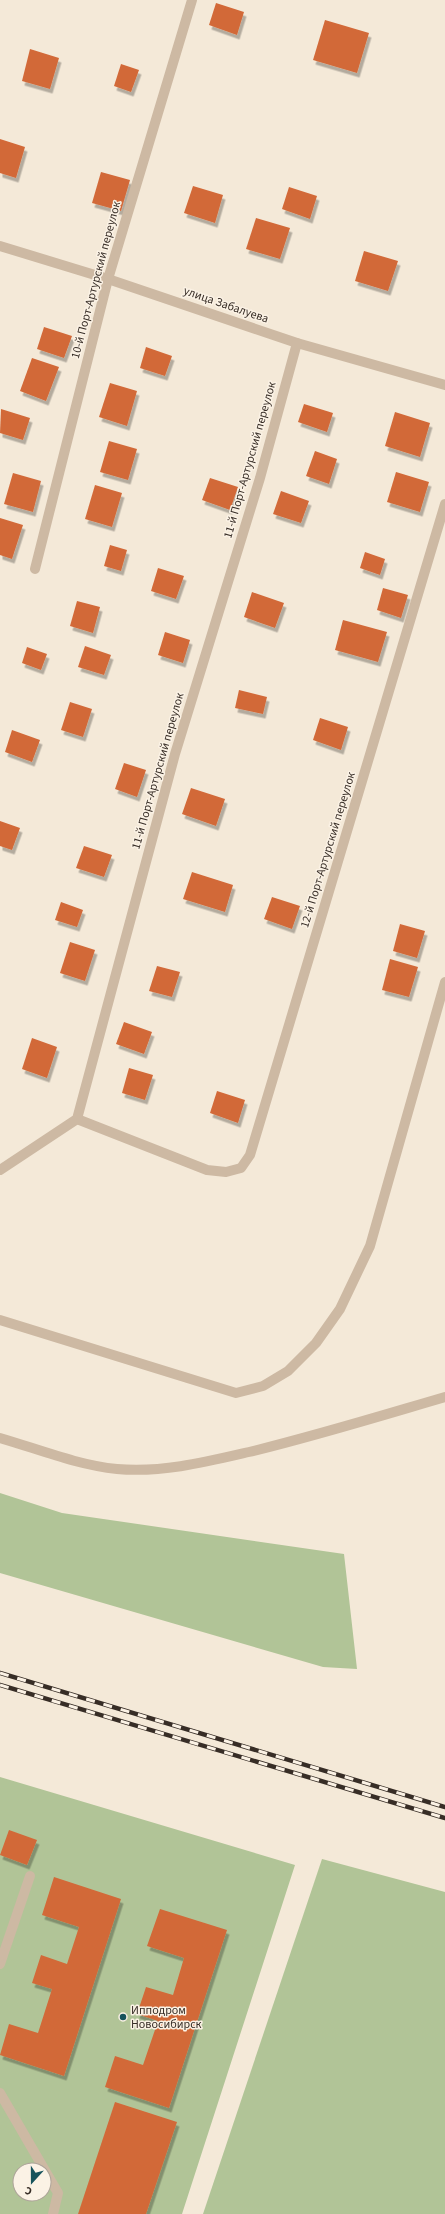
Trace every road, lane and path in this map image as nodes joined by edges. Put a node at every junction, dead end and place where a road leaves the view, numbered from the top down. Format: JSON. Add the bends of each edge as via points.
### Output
{"nodes":[{"id":1,"x":192,"y":0,"type":"edge"},
{"id":2,"x":0,"y":246,"type":"edge"},
{"id":3,"x":108,"y":279,"type":"junction"},
{"id":4,"x":296,"y":343,"type":"junction"},
{"id":5,"x":445,"y":385,"type":"edge"},
{"id":6,"x":445,"y":504,"type":"edge"},
{"id":7,"x":35,"y":569,"type":"dead end"},
{"id":8,"x":445,"y":982,"type":"edge"},
{"id":9,"x":77,"y":1119,"type":"junction"},
{"id":10,"x":0,"y":1170,"type":"edge"},
{"id":11,"x":0,"y":1320,"type":"edge"},
{"id":12,"x":445,"y":1397,"type":"edge"},
{"id":13,"x":0,"y":1438,"type":"edge"},
{"id":14,"x":30,"y":1876,"type":"dead end"},
{"id":15,"x":0,"y":1964,"type":"edge"},
{"id":16,"x":0,"y":2093,"type":"edge"},
{"id":17,"x":53,"y":2214,"type":"edge"}],
"edges":[{"from":1,"to":3,"type":"street","name":"10-й Порт-Артурский переулок"},
{"from":2,"to":3,"type":"street","name":"улица Забалуева"},
{"from":3,"to":4,"type":"street","name":"улица Забалуева"},
{"from":3,"to":7,"type":"street","name":"10-й Порт-Артурский переулок"},
{"from":4,"to":5,"type":"street","name":"улица Забалуева"},
{"from":4,"to":9,"type":"street","name":"11-й Порт-Артурский переулок","via":[[260,478],[175,754]]},
{"from":6,"to":9,"type":"street","name":"12-й Порт-Артурский переулок","via":[[250,1155],[241,1168],[226,1172],[207,1170]]},
{"from":8,"to":11,"type":"street","via":[[370,1246],[340,1309],[316,1343],[288,1371],[263,1386],[236,1393]]},
{"from":9,"to":10,"type":"street"},
{"from":12,"to":13,"type":"street","via":[[295,1441],[207,1462],[169,1468],[118,1469],[91,1465]]},
{"from":14,"to":15,"type":"street"},
{"from":16,"to":17,"type":"street","via":[[58,2193]]}]}
